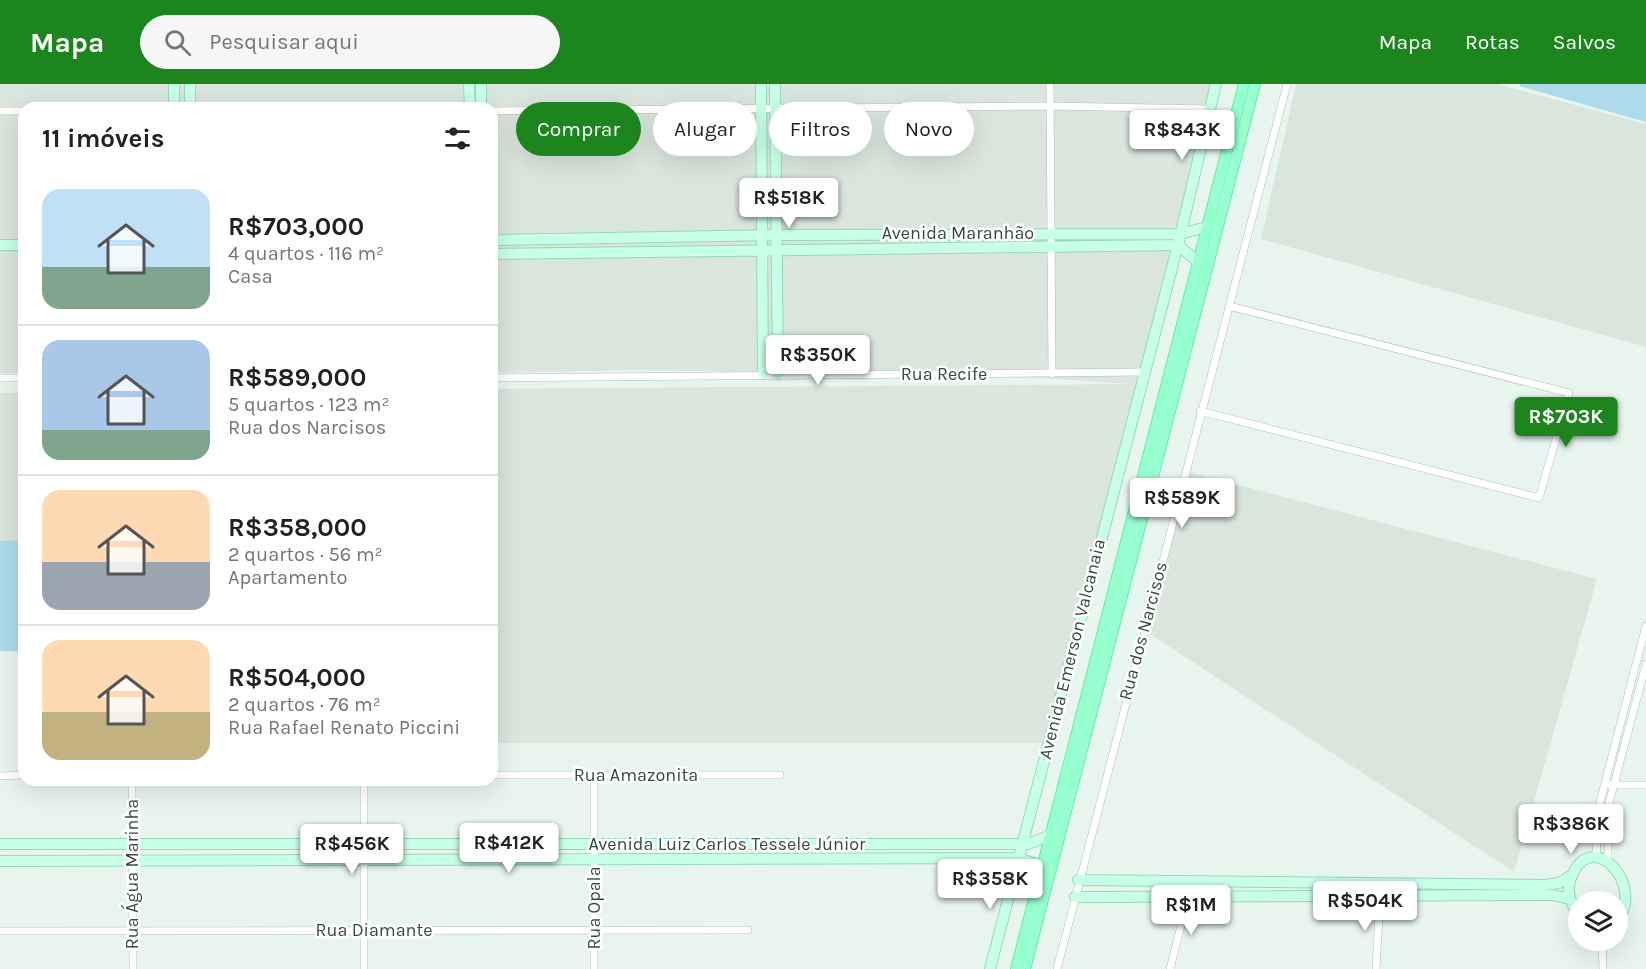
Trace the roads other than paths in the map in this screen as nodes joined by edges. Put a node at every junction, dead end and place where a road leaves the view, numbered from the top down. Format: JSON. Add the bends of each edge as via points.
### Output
{"nodes":[{"id":1,"x":174,"y":84,"type":"edge"},
{"id":2,"x":190,"y":84,"type":"edge"},
{"id":3,"x":470,"y":84,"type":"edge"},
{"id":4,"x":481,"y":84,"type":"edge"},
{"id":5,"x":761,"y":84,"type":"edge"},
{"id":6,"x":775,"y":84,"type":"edge"},
{"id":7,"x":1050,"y":84,"type":"edge"},
{"id":8,"x":1216,"y":84,"type":"edge"},
{"id":9,"x":1244,"y":84,"type":"edge"},
{"id":10,"x":1255,"y":84,"type":"edge"},
{"id":11,"x":1287,"y":84,"type":"edge"},
{"id":12,"x":174,"y":102,"type":"edge"},
{"id":13,"x":190,"y":102,"type":"edge"},
{"id":14,"x":470,"y":102,"type":"edge"},
{"id":15,"x":481,"y":102,"type":"edge"},
{"id":16,"x":775,"y":102,"type":"edge"},
{"id":17,"x":1050,"y":106,"type":"junction"},
{"id":18,"x":872,"y":108,"type":"edge"},
{"id":19,"x":761,"y":109,"type":"junction"},
{"id":20,"x":769,"y":109,"type":"edge"},
{"id":21,"x":1209,"y":109,"type":"junction"},
{"id":22,"x":0,"y":111,"type":"edge"},
{"id":23,"x":18,"y":111,"type":"edge"},
{"id":24,"x":498,"y":111,"type":"edge"},
{"id":25,"x":775,"y":156,"type":"edge"},
{"id":26,"x":1207,"y":227,"type":"junction"},
{"id":27,"x":1051,"y":233,"type":"junction"},
{"id":28,"x":762,"y":235,"type":"junction"},
{"id":29,"x":775,"y":235,"type":"junction"},
{"id":30,"x":498,"y":240,"type":"edge"},
{"id":31,"x":1179,"y":240,"type":"junction"},
{"id":32,"x":0,"y":245,"type":"edge"},
{"id":33,"x":18,"y":245,"type":"edge"},
{"id":34,"x":1051,"y":247,"type":"junction"},
{"id":35,"x":775,"y":248,"type":"junction"},
{"id":36,"x":762,"y":249,"type":"junction"},
{"id":37,"x":498,"y":254,"type":"edge"},
{"id":38,"x":1198,"y":262,"type":"junction"},
{"id":39,"x":1228,"y":306,"type":"junction"},
{"id":40,"x":1143,"y":372,"type":"junction"},
{"id":41,"x":763,"y":374,"type":"junction"},
{"id":42,"x":778,"y":374,"type":"junction"},
{"id":43,"x":1052,"y":374,"type":"junction"},
{"id":44,"x":0,"y":378,"type":"edge"},
{"id":45,"x":18,"y":378,"type":"edge"},
{"id":46,"x":498,"y":378,"type":"edge"},
{"id":47,"x":1200,"y":411,"type":"junction"},
{"id":48,"x":1646,"y":626,"type":"edge"},
{"id":49,"x":1646,"y":664,"type":"edge"},
{"id":50,"x":1642,"y":692,"type":"edge"},
{"id":51,"x":1629,"y":693,"type":"junction"},
{"id":52,"x":498,"y":775,"type":"edge"},
{"id":53,"x":594,"y":775,"type":"junction"},
{"id":54,"x":780,"y":775,"type":"dead end"},
{"id":55,"x":0,"y":776,"type":"edge"},
{"id":56,"x":18,"y":776,"type":"edge"},
{"id":57,"x":1604,"y":785,"type":"junction"},
{"id":58,"x":1613,"y":785,"type":"junction"},
{"id":59,"x":1646,"y":785,"type":"edge"},
{"id":60,"x":132,"y":786,"type":"edge"},
{"id":61,"x":364,"y":786,"type":"edge"},
{"id":62,"x":1051,"y":835,"type":"junction"},
{"id":63,"x":364,"y":843,"type":"junction"},
{"id":64,"x":0,"y":844,"type":"edge"},
{"id":65,"x":132,"y":844,"type":"junction"},
{"id":66,"x":594,"y":844,"type":"junction"},
{"id":67,"x":1022,"y":844,"type":"junction"},
{"id":68,"x":1018,"y":858,"type":"junction"},
{"id":69,"x":1596,"y":858,"type":"junction"},
{"id":70,"x":1608,"y":858,"type":"junction"},
{"id":71,"x":364,"y":860,"type":"junction"},
{"id":72,"x":594,"y":860,"type":"junction"},
{"id":73,"x":0,"y":861,"type":"edge"},
{"id":74,"x":132,"y":861,"type":"junction"},
{"id":75,"x":1041,"y":874,"type":"junction"},
{"id":76,"x":1572,"y":876,"type":"junction"},
{"id":77,"x":1078,"y":880,"type":"junction"},
{"id":78,"x":1569,"y":891,"type":"edge"},
{"id":79,"x":1075,"y":897,"type":"junction"},
{"id":80,"x":1380,"y":897,"type":"junction"},
{"id":81,"x":1188,"y":898,"type":"junction"},
{"id":82,"x":1568,"y":899,"type":"edge"},
{"id":83,"x":1628,"y":911,"type":"edge"},
{"id":84,"x":364,"y":929,"type":"junction"},
{"id":85,"x":133,"y":930,"type":"junction"},
{"id":86,"x":594,"y":930,"type":"junction"},
{"id":87,"x":748,"y":930,"type":"dead end"},
{"id":88,"x":0,"y":931,"type":"edge"},
{"id":89,"x":1602,"y":951,"type":"edge"},
{"id":90,"x":133,"y":969,"type":"edge"},
{"id":91,"x":364,"y":969,"type":"edge"},
{"id":92,"x":594,"y":969,"type":"edge"},
{"id":93,"x":990,"y":969,"type":"edge"},
{"id":94,"x":1016,"y":969,"type":"edge"},
{"id":95,"x":1025,"y":969,"type":"edge"},
{"id":96,"x":1057,"y":969,"type":"edge"},
{"id":97,"x":1170,"y":969,"type":"edge"},
{"id":98,"x":1376,"y":969,"type":"edge"},
{"id":99,"x":1603,"y":969,"type":"edge"}],
"edges":[{"from":1,"to":12,"type":"street"},
{"from":2,"to":13,"type":"street"},
{"from":3,"to":14,"type":"street"},
{"from":4,"to":15,"type":"street"},
{"from":5,"to":19,"type":"street"},
{"from":6,"to":16,"type":"street"},
{"from":7,"to":17,"type":"street"},
{"from":8,"to":21,"type":"street","name":"Avenida Emerson Valcanaia"},
{"from":9,"to":26,"type":"main road"},
{"from":10,"to":95,"type":"main road"},
{"from":11,"to":39,"type":"street","name":"Rua dos Narcisos"},
{"from":17,"to":18,"type":"street"},
{"from":17,"to":21,"type":"street"},
{"from":17,"to":27,"type":"street"},
{"from":19,"to":20,"type":"street"},
{"from":19,"to":24,"type":"street"},
{"from":19,"to":28,"type":"street"},
{"from":21,"to":31,"type":"street","name":"Avenida Emerson Valcanaia"},
{"from":22,"to":23,"type":"street"},
{"from":25,"to":29,"type":"street"},
{"from":26,"to":31,"type":"street","name":"Avenida Maranhão"},
{"from":26,"to":38,"type":"main road"},
{"from":27,"to":29,"type":"street","name":"Avenida Maranhão"},
{"from":27,"to":31,"type":"street","name":"Avenida Maranhão"},
{"from":27,"to":34,"type":"street"},
{"from":28,"to":29,"type":"street","name":"Avenida Maranhão"},
{"from":28,"to":30,"type":"street","name":"Avenida Maranhão"},
{"from":28,"to":36,"type":"street"},
{"from":29,"to":35,"type":"street"},
{"from":31,"to":34,"type":"street","name":"Avenida Maranhão"},
{"from":31,"to":38,"type":"street"},
{"from":31,"to":40,"type":"street","name":"Avenida Emerson Valcanaia"},
{"from":32,"to":33,"type":"street"},
{"from":34,"to":35,"type":"street","name":"Avenida Maranhão"},
{"from":34,"to":43,"type":"street"},
{"from":35,"to":36,"type":"street","name":"Avenida Maranhão"},
{"from":35,"to":42,"type":"street"},
{"from":36,"to":37,"type":"street","name":"Avenida Maranhão"},
{"from":36,"to":41,"type":"street"},
{"from":38,"to":62,"type":"main road"},
{"from":39,"to":47,"type":"street","name":"Rua dos Narcisos"},
{"from":39,"to":47,"type":"street","via":[[1569,393],[1539,498]]},
{"from":40,"to":43,"type":"street","name":"Rua Recife"},
{"from":40,"to":67,"type":"street","name":"Avenida Emerson Valcanaia"},
{"from":41,"to":42,"type":"street","name":"Rua Recife"},
{"from":41,"to":46,"type":"street","name":"Rua Recife"},
{"from":42,"to":43,"type":"street","name":"Rua Recife"},
{"from":44,"to":45,"type":"street"},
{"from":47,"to":77,"type":"street","name":"Rua dos Narcisos"},
{"from":48,"to":51,"type":"street"},
{"from":49,"to":50,"type":"street"},
{"from":50,"to":51,"type":"street"},
{"from":50,"to":58,"type":"street"},
{"from":51,"to":57,"type":"street"},
{"from":52,"to":53,"type":"street","name":"Rua Amazonita"},
{"from":53,"to":54,"type":"street","name":"Rua Amazonita"},
{"from":53,"to":66,"type":"street","name":"Rua Opala"},
{"from":55,"to":56,"type":"street"},
{"from":57,"to":58,"type":"street"},
{"from":57,"to":69,"type":"street","via":[[1596,822]]},
{"from":58,"to":59,"type":"street"},
{"from":58,"to":70,"type":"street","via":[[1606,827]]},
{"from":60,"to":65,"type":"street","name":"Rua Água Marinha"},
{"from":61,"to":63,"type":"street"},
{"from":62,"to":67,"type":"street","name":"Avenida Luiz Carlos Tessele Júnior"},
{"from":62,"to":75,"type":"main road"},
{"from":63,"to":65,"type":"street","name":"Avenida Luiz Carlos Tessele Júnior"},
{"from":63,"to":66,"type":"street","name":"Avenida Luiz Carlos Tessele Júnior"},
{"from":63,"to":71,"type":"street"},
{"from":64,"to":65,"type":"street","name":"Avenida Luiz Carlos Tessele Júnior"},
{"from":65,"to":74,"type":"street","name":"Rua Água Marinha"},
{"from":66,"to":67,"type":"street","name":"Avenida Luiz Carlos Tessele Júnior"},
{"from":66,"to":72,"type":"street","name":"Rua Opala"},
{"from":67,"to":68,"type":"street","name":"Avenida Emerson Valcanaia"},
{"from":68,"to":72,"type":"street","name":"Avenida Luiz Carlos Tessele Júnior"},
{"from":68,"to":75,"type":"street","via":[[1033,863]]},
{"from":68,"to":93,"type":"street","name":"Avenida Emerson Valcanaia"},
{"from":69,"to":70,"type":"street"},
{"from":69,"to":76,"type":"street","via":[[1580,866]]},
{"from":70,"to":83,"type":"street","via":[[1624,866],[1632,876],[1635,899]]},
{"from":71,"to":72,"type":"street","name":"Avenida Luiz Carlos Tessele Júnior"},
{"from":71,"to":74,"type":"street","name":"Avenida Luiz Carlos Tessele Júnior"},
{"from":71,"to":84,"type":"street"},
{"from":72,"to":86,"type":"street","name":"Rua Opala"},
{"from":73,"to":74,"type":"street","name":"Avenida Luiz Carlos Tessele Júnior"},
{"from":74,"to":85,"type":"street","name":"Rua Água Marinha"},
{"from":75,"to":94,"type":"main road"},
{"from":76,"to":77,"type":"street","via":[[1544,885]]},
{"from":76,"to":78,"type":"street"},
{"from":77,"to":79,"type":"street","name":"Rua dos Narcisos"},
{"from":79,"to":81,"type":"street"},
{"from":79,"to":96,"type":"street","name":"Rua dos Narcisos"},
{"from":80,"to":81,"type":"street"},
{"from":80,"to":82,"type":"street"},
{"from":80,"to":98,"type":"street"},
{"from":81,"to":97,"type":"street"},
{"from":84,"to":85,"type":"street","name":"Rua Diamante"},
{"from":84,"to":86,"type":"street","name":"Rua Diamante"},
{"from":84,"to":91,"type":"street"},
{"from":85,"to":88,"type":"street","name":"Rua Diamante"},
{"from":85,"to":90,"type":"street","name":"Rua Água Marinha"},
{"from":86,"to":87,"type":"street","name":"Rua Diamante"},
{"from":86,"to":92,"type":"street","name":"Rua Opala"},
{"from":89,"to":99,"type":"street"}]}
